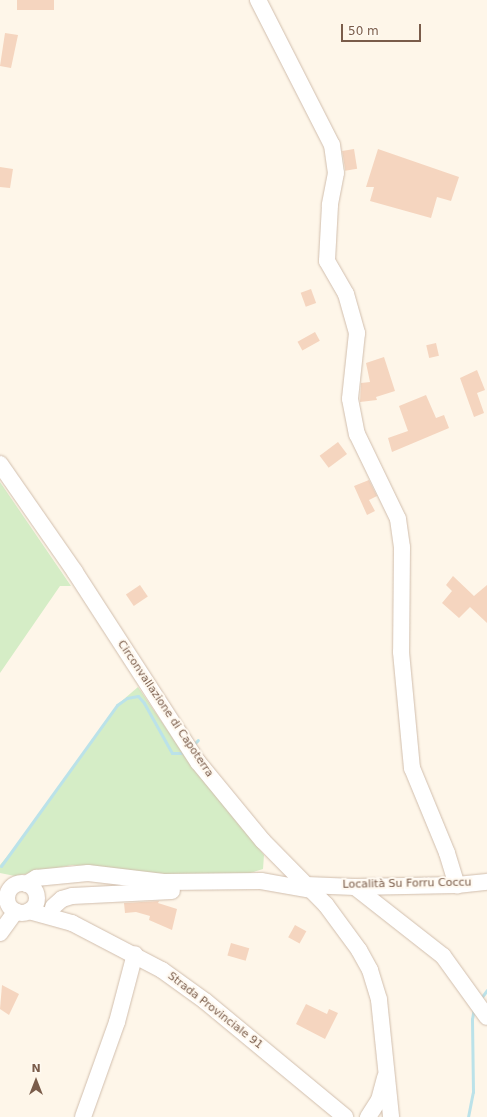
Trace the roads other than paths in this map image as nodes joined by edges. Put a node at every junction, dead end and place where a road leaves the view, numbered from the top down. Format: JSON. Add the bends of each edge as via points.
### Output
{"nodes":[{"id":1,"x":258,"y":0,"type":"edge"},
{"id":2,"x":0,"y":464,"type":"edge"},
{"id":3,"x":276,"y":854,"type":"junction"},
{"id":4,"x":73,"y":873,"type":"junction"},
{"id":5,"x":106,"y":874,"type":"junction"},
{"id":6,"x":259,"y":881,"type":"junction"},
{"id":7,"x":487,"y":882,"type":"edge"},
{"id":8,"x":327,"y":885,"type":"junction"},
{"id":9,"x":457,"y":885,"type":"junction"},
{"id":10,"x":309,"y":887,"type":"junction"},
{"id":11,"x":355,"y":887,"type":"junction"},
{"id":12,"x":104,"y":894,"type":"junction"},
{"id":13,"x":18,"y":895,"type":"edge"},
{"id":14,"x":72,"y":896,"type":"junction"},
{"id":15,"x":323,"y":902,"type":"junction"},
{"id":16,"x":53,"y":907,"type":"junction"},
{"id":17,"x":72,"y":923,"type":"junction"},
{"id":18,"x":0,"y":933,"type":"edge"},
{"id":19,"x":135,"y":954,"type":"junction"},
{"id":20,"x":486,"y":1016,"type":"edge"},
{"id":21,"x":386,"y":1074,"type":"junction"},
{"id":22,"x":370,"y":1112,"type":"edge"},
{"id":23,"x":342,"y":1114,"type":"edge"},
{"id":24,"x":84,"y":1117,"type":"edge"},
{"id":25,"x":392,"y":1117,"type":"edge"}],
"edges":[{"from":1,"to":9,"type":"street","via":[[332,145],[336,173],[330,205],[327,261],[346,294],[356,333],[350,399],[357,434],[398,519],[402,547],[401,652],[411,760]]},
{"from":2,"to":3,"type":"street","name":"Circonvallazione di Capoterra","via":[[75,572],[198,762]]},
{"from":3,"to":6,"type":"street","via":[[275,870]]},
{"from":3,"to":10,"type":"street","name":"Circonvallazione di Capoterra"},
{"from":4,"to":5,"type":"street","name":"Località Su Forru Coccu"},
{"from":4,"to":13,"type":"street","name":"Località Su Forru Coccu","via":[[46,878]]},
{"from":4,"to":14,"type":"street"},
{"from":5,"to":6,"type":"street","name":"Località Su Forru Coccu","via":[[165,882]]},
{"from":5,"to":12,"type":"street"},
{"from":6,"to":10,"type":"street","name":"Località Su Forru Coccu"},
{"from":6,"to":12,"type":"street","via":[[256,889]]},
{"from":7,"to":9,"type":"street","name":"Località Su Forru Coccu"},
{"from":8,"to":10,"type":"street","name":"Località Su Forru Coccu"},
{"from":8,"to":11,"type":"street","name":"Località Su Forru Coccu"},
{"from":8,"to":15,"type":"street"},
{"from":9,"to":11,"type":"street","name":"Località Su Forru Coccu"},
{"from":10,"to":15,"type":"street","name":"Circonvallazione di Capoterra"},
{"from":11,"to":20,"type":"street","via":[[380,909],[439,952]]},
{"from":12,"to":14,"type":"street"},
{"from":13,"to":16,"type":"street"},
{"from":13,"to":17,"type":"street"},
{"from":13,"to":18,"type":"street"},
{"from":14,"to":16,"type":"street","via":[[62,899]]},
{"from":15,"to":21,"type":"street","name":"Circonvallazione di Capoterra","via":[[342,925],[370,970],[382,1016]]},
{"from":16,"to":17,"type":"street"},
{"from":17,"to":19,"type":"street","name":"Strada Provinciale 91"},
{"from":19,"to":23,"type":"street","name":"Strada Provinciale 91","via":[[205,1001]]},
{"from":19,"to":24,"type":"street","via":[[117,1022]]},
{"from":21,"to":22,"type":"street","via":[[378,1100]]},
{"from":21,"to":25,"type":"street","name":"Circonvallazione di Capoterra"},
{"from":22,"to":23,"type":"street"}]}
